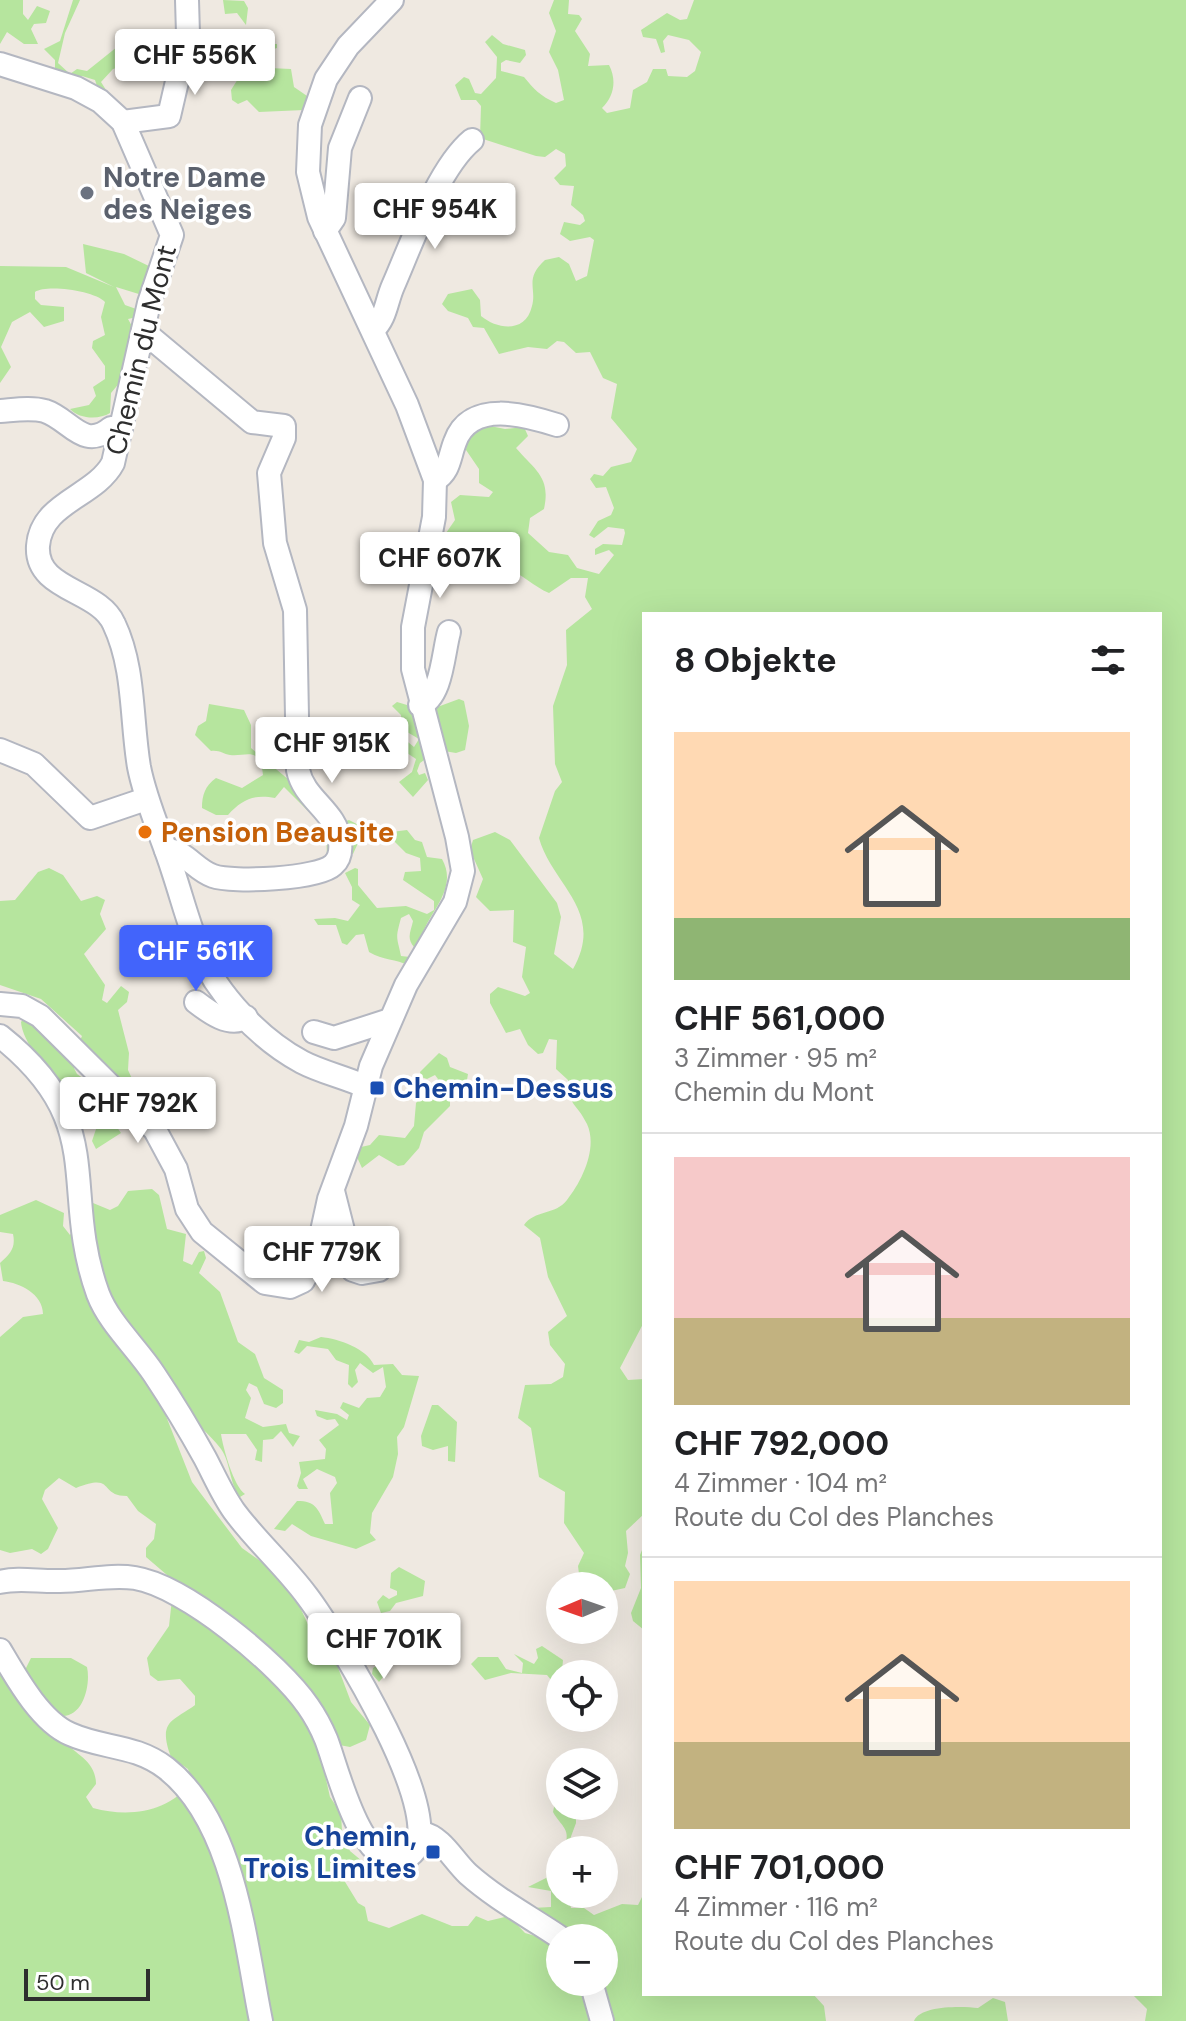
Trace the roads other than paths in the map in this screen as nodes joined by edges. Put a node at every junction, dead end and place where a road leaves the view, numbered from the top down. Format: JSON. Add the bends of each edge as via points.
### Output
{"nodes":[{"id":1,"x":187,"y":0,"type":"edge"},
{"id":2,"x":392,"y":0,"type":"edge"},
{"id":3,"x":0,"y":64,"type":"edge"},
{"id":4,"x":360,"y":98,"type":"dead end"},
{"id":5,"x":123,"y":122,"type":"junction"},
{"id":6,"x":472,"y":140,"type":"dead end"},
{"id":7,"x":325,"y":231,"type":"junction"},
{"id":8,"x":373,"y":330,"type":"junction"},
{"id":9,"x":143,"y":331,"type":"junction"},
{"id":10,"x":0,"y":411,"type":"edge"},
{"id":11,"x":557,"y":425,"type":"dead end"},
{"id":12,"x":121,"y":429,"type":"junction"},
{"id":13,"x":435,"y":480,"type":"junction"},
{"id":14,"x":449,"y":632,"type":"dead end"},
{"id":15,"x":420,"y":705,"type":"junction"},
{"id":16,"x":0,"y":750,"type":"edge"},
{"id":17,"x":146,"y":799,"type":"junction"},
{"id":18,"x":166,"y":850,"type":"junction"},
{"id":19,"x":196,"y":1002,"type":"dead end"},
{"id":20,"x":0,"y":1004,"type":"edge"},
{"id":21,"x":246,"y":1017,"type":"junction"},
{"id":22,"x":390,"y":1020,"type":"junction"},
{"id":23,"x":314,"y":1032,"type":"dead end"},
{"id":24,"x":0,"y":1036,"type":"edge"},
{"id":25,"x":364,"y":1086,"type":"junction"},
{"id":26,"x":332,"y":1190,"type":"junction"},
{"id":27,"x":379,"y":1270,"type":"dead end"},
{"id":28,"x":0,"y":1582,"type":"edge"},
{"id":29,"x":0,"y":1650,"type":"edge"},
{"id":30,"x":422,"y":1833,"type":"junction"},
{"id":31,"x":546,"y":1928,"type":"edge"},
{"id":32,"x":595,"y":1996,"type":"edge"},
{"id":33,"x":261,"y":2021,"type":"edge"},
{"id":34,"x":602,"y":2021,"type":"edge"}],
"edges":[{"from":1,"to":5,"type":"street","via":[[188,34],[169,116]]},
{"from":2,"to":7,"type":"street","via":[[339,57],[312,113],[308,172]]},
{"from":3,"to":5,"type":"street","name":"Chemin du Mont","via":[[76,88]]},
{"from":4,"to":7,"type":"street","via":[[340,148],[334,218]]},
{"from":5,"to":9,"type":"street","name":"Chemin du Mont","via":[[172,235]]},
{"from":6,"to":8,"type":"street","via":[[441,180]]},
{"from":7,"to":8,"type":"street"},
{"from":8,"to":13,"type":"street"},
{"from":9,"to":12,"type":"street","name":"Chemin du Mont"},
{"from":9,"to":18,"type":"street","via":[[252,422],[284,426],[269,473],[275,543],[295,610],[300,778],[335,824],[340,855],[321,871],[234,878],[212,875],[177,851]]},
{"from":10,"to":12,"type":"street","via":[[46,411],[83,436]]},
{"from":11,"to":13,"type":"street","via":[[517,415],[472,420],[458,435],[444,474]]},
{"from":12,"to":17,"type":"street","name":"Chemin du Mont","via":[[111,467],[48,520],[39,536],[38,554],[49,576],[105,609],[115,624]]},
{"from":13,"to":15,"type":"street","via":[[434,517],[413,627]]},
{"from":14,"to":15,"type":"street","via":[[434,690]]},
{"from":15,"to":22,"type":"street","via":[[463,871],[455,902]]},
{"from":16,"to":17,"type":"street","via":[[34,764],[90,818]]},
{"from":17,"to":18,"type":"street","name":"Chemin du Mont"},
{"from":18,"to":21,"type":"street","name":"Chemin du Mont","via":[[201,954]]},
{"from":19,"to":21,"type":"street","via":[[221,1018]]},
{"from":20,"to":26,"type":"street","via":[[22,1006],[40,1016],[141,1114],[170,1153],[193,1220],[232,1260],[265,1283],[290,1287],[309,1275]]},
{"from":21,"to":25,"type":"street","name":"Chemin du Mont","via":[[295,1058]]},
{"from":22,"to":23,"type":"street","via":[[334,1038]]},
{"from":22,"to":25,"type":"street"},
{"from":24,"to":30,"type":"street","via":[[27,1060],[66,1113],[76,1147],[90,1260],[104,1306],[155,1375],[229,1505],[290,1574],[338,1641],[402,1763]]},
{"from":25,"to":26,"type":"street","via":[[356,1126]]},
{"from":26,"to":27,"type":"street","via":[[353,1270]]},
{"from":28,"to":30,"type":"street","via":[[131,1577],[172,1590],[276,1669],[307,1704],[369,1846],[388,1859],[406,1857]]},
{"from":29,"to":33,"type":"street","via":[[57,1726],[78,1737],[134,1750],[166,1768],[190,1792],[232,1880]]},
{"from":30,"to":31,"type":"street","via":[[439,1842],[494,1895]]},
{"from":32,"to":34,"type":"street"}]}
